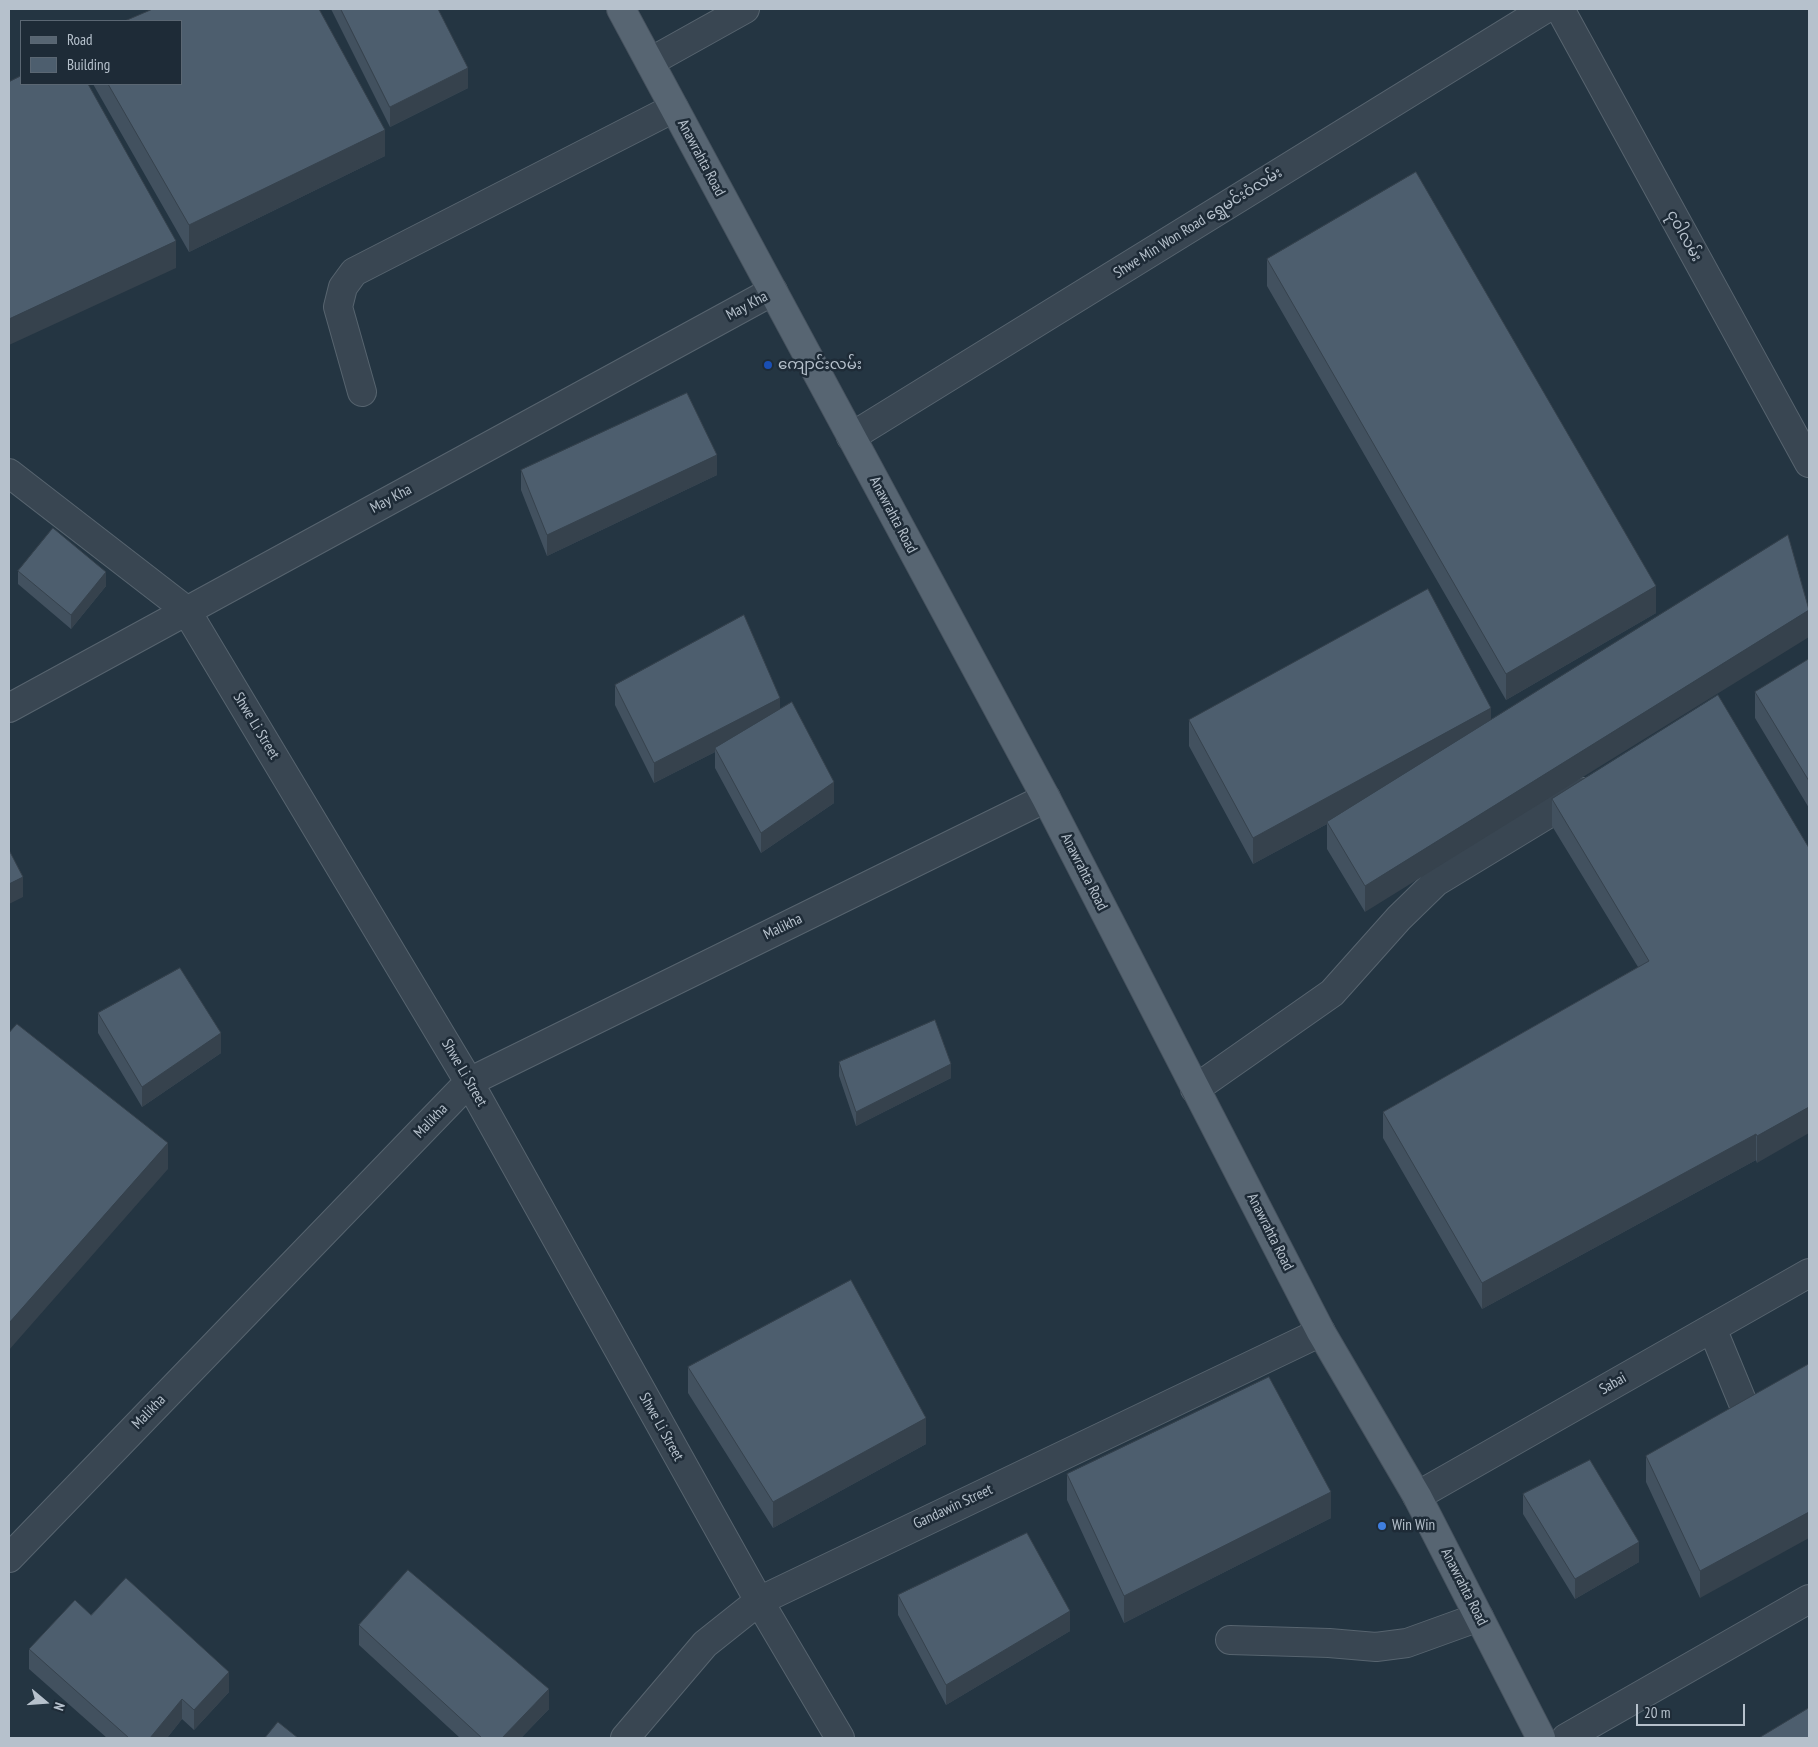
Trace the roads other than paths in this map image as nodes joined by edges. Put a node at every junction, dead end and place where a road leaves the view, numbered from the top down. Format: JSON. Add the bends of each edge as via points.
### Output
{"nodes":[{"id":1,"x":621,"y":9,"type":"edge"},
{"id":2,"x":745,"y":9,"type":"edge"},
{"id":3,"x":1545,"y":9,"type":"edge"},
{"id":4,"x":1560,"y":9,"type":"edge"},
{"id":5,"x":650,"y":62,"type":"junction"},
{"id":6,"x":674,"y":108,"type":"junction"},
{"id":7,"x":773,"y":291,"type":"junction"},
{"id":8,"x":362,"y":392,"type":"dead end"},
{"id":9,"x":851,"y":437,"type":"junction"},
{"id":10,"x":1809,"y":463,"type":"edge"},
{"id":11,"x":9,"y":473,"type":"edge"},
{"id":12,"x":186,"y":610,"type":"junction"},
{"id":13,"x":9,"y":708,"type":"edge"},
{"id":14,"x":1606,"y":778,"type":"edge"},
{"id":15,"x":1046,"y":798,"type":"junction"},
{"id":16,"x":470,"y":1082,"type":"junction"},
{"id":17,"x":1195,"y":1089,"type":"junction"},
{"id":18,"x":1809,"y":1273,"type":"edge"},
{"id":19,"x":1712,"y":1328,"type":"junction"},
{"id":20,"x":1321,"y":1332,"type":"junction"},
{"id":21,"x":1745,"y":1408,"type":"edge"},
{"id":22,"x":1417,"y":1496,"type":"junction"},
{"id":23,"x":12,"y":1546,"type":"edge"},
{"id":24,"x":1809,"y":1599,"type":"edge"},
{"id":25,"x":759,"y":1601,"type":"junction"},
{"id":26,"x":1479,"y":1617,"type":"junction"},
{"id":27,"x":1230,"y":1640,"type":"dead end"},
{"id":28,"x":625,"y":1738,"type":"edge"},
{"id":29,"x":840,"y":1738,"type":"edge"},
{"id":30,"x":1541,"y":1738,"type":"edge"},
{"id":31,"x":1566,"y":1738,"type":"edge"}],
"edges":[{"from":1,"to":5,"type":"main road","name":"Anawrahta Road"},
{"from":2,"to":5,"type":"street"},
{"from":3,"to":9,"type":"street","name":"Shwe Min Won Road ရွှေမင်းဝံလမ်း"},
{"from":4,"to":10,"type":"street","name":"ငုဝါလမ်း"},
{"from":5,"to":6,"type":"main road","name":"Anawrahta Road"},
{"from":6,"to":7,"type":"main road","name":"Anawrahta Road"},
{"from":6,"to":8,"type":"street","via":[[354,272],[343,287],[338,308]]},
{"from":7,"to":9,"type":"main road","name":"Anawrahta Road"},
{"from":7,"to":12,"type":"street","name":"May Kha"},
{"from":9,"to":15,"type":"main road","name":"Anawrahta Road"},
{"from":11,"to":12,"type":"street","name":"Shwe Li Street"},
{"from":12,"to":13,"type":"street","name":"May Kha"},
{"from":12,"to":16,"type":"street","name":"Shwe Li Street"},
{"from":14,"to":17,"type":"street","via":[[1436,882],[1332,992]]},
{"from":15,"to":16,"type":"street","name":"Malikha"},
{"from":15,"to":17,"type":"main road","name":"Anawrahta Road"},
{"from":16,"to":23,"type":"street","name":"Malikha"},
{"from":16,"to":25,"type":"street","name":"Shwe Li Street"},
{"from":17,"to":20,"type":"main road","name":"Anawrahta Road"},
{"from":18,"to":19,"type":"street","name":"Sabai"},
{"from":19,"to":21,"type":"street"},
{"from":19,"to":22,"type":"street","name":"Sabai"},
{"from":20,"to":22,"type":"main road","name":"Anawrahta Road"},
{"from":20,"to":25,"type":"street","name":"Gandawin Street"},
{"from":22,"to":26,"type":"main road","name":"Anawrahta Road"},
{"from":24,"to":31,"type":"street"},
{"from":25,"to":28,"type":"street","name":"Gandawin Street","via":[[705,1644]]},
{"from":25,"to":29,"type":"street","name":"Shwe Li Street"},
{"from":26,"to":27,"type":"street","via":[[1407,1643],[1376,1647]]},
{"from":26,"to":30,"type":"main road","name":"Anawrahta Road"}]}
